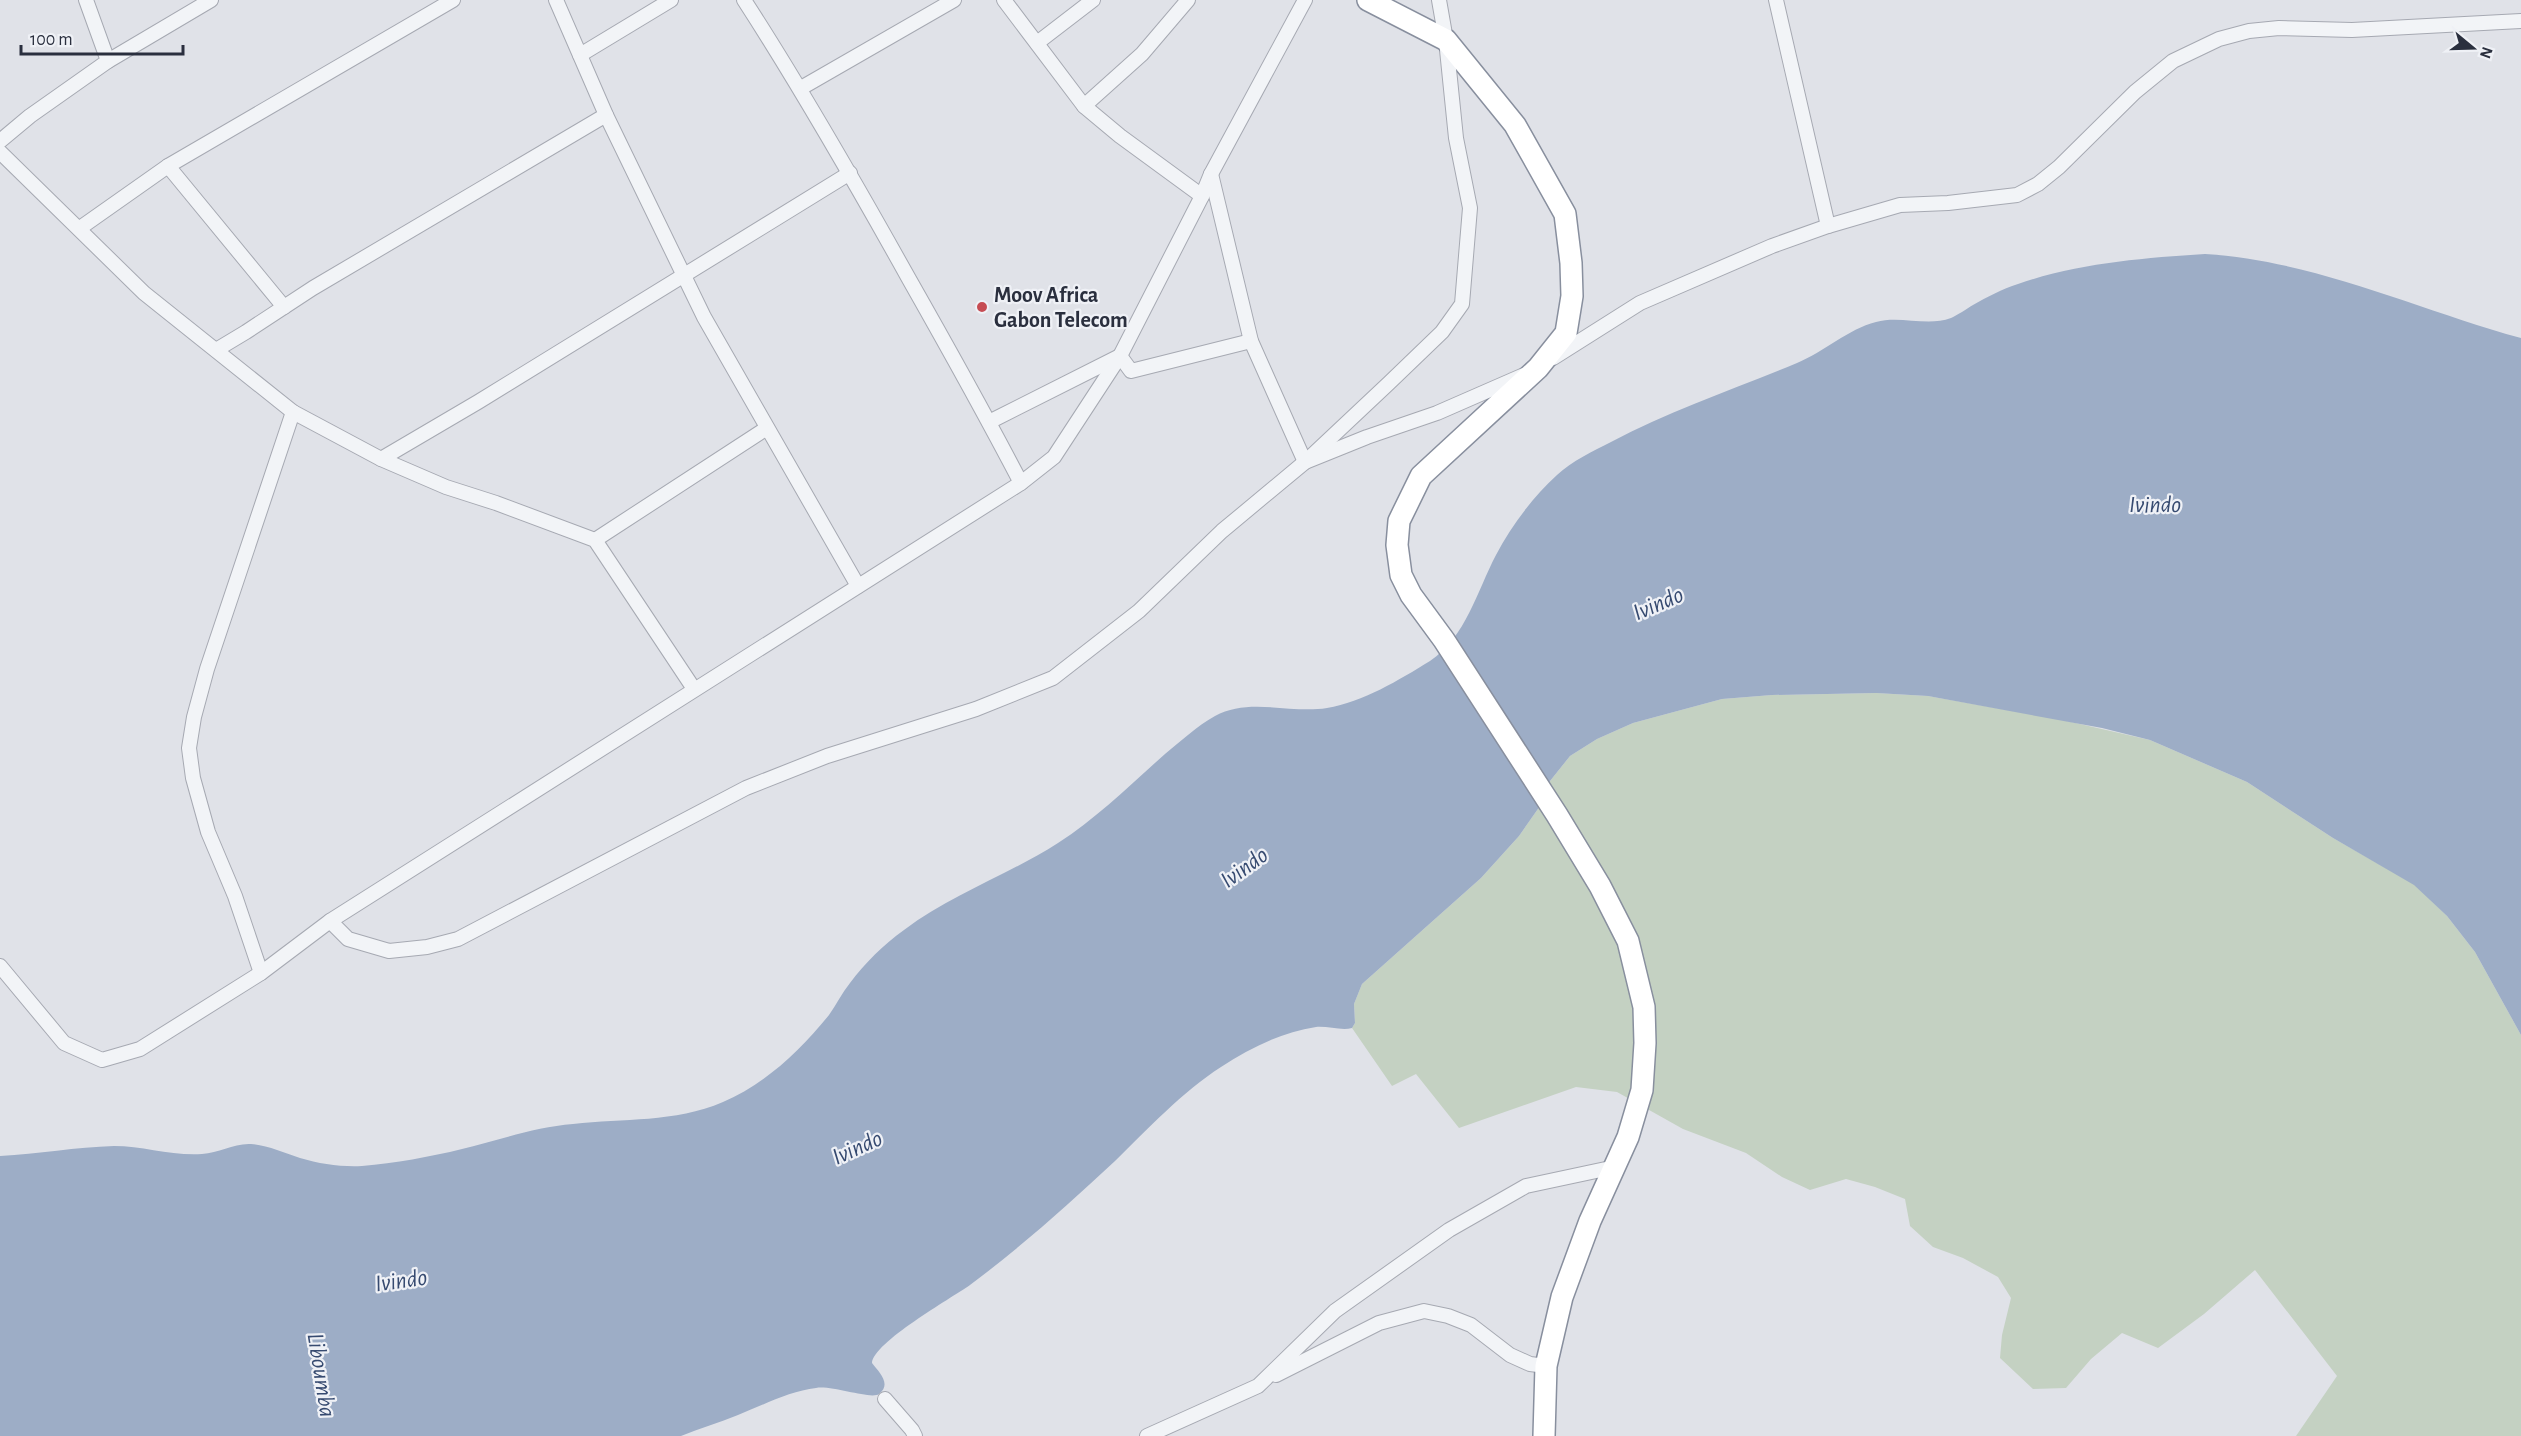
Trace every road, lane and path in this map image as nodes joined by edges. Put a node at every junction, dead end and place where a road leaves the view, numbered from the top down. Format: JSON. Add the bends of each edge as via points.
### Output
{"nodes":[{"id":1,"x":86,"y":0,"type":"edge"},
{"id":2,"x":211,"y":0,"type":"edge"},
{"id":3,"x":453,"y":0,"type":"edge"},
{"id":4,"x":556,"y":0,"type":"edge"},
{"id":5,"x":671,"y":0,"type":"edge"},
{"id":6,"x":744,"y":0,"type":"edge"},
{"id":7,"x":954,"y":0,"type":"edge"},
{"id":8,"x":1004,"y":0,"type":"edge"},
{"id":9,"x":1093,"y":0,"type":"edge"},
{"id":10,"x":1188,"y":0,"type":"edge"},
{"id":11,"x":1305,"y":0,"type":"edge"},
{"id":12,"x":1439,"y":0,"type":"edge"},
{"id":13,"x":1776,"y":0,"type":"edge"},
{"id":14,"x":1364,"y":1,"type":"edge"},
{"id":15,"x":2521,"y":21,"type":"edge"},
{"id":16,"x":1446,"y":40,"type":"junction"},
{"id":17,"x":1037,"y":43,"type":"junction"},
{"id":18,"x":580,"y":55,"type":"junction"},
{"id":19,"x":108,"y":61,"type":"junction"},
{"id":20,"x":801,"y":88,"type":"junction"},
{"id":21,"x":1084,"y":106,"type":"junction"},
{"id":22,"x":606,"y":115,"type":"junction"},
{"id":23,"x":0,"y":141,"type":"edge"},
{"id":24,"x":0,"y":152,"type":"edge"},
{"id":25,"x":168,"y":166,"type":"junction"},
{"id":26,"x":850,"y":173,"type":"junction"},
{"id":27,"x":1211,"y":174,"type":"junction"},
{"id":28,"x":1202,"y":196,"type":"junction"},
{"id":29,"x":1828,"y":226,"type":"junction"},
{"id":30,"x":80,"y":228,"type":"junction"},
{"id":31,"x":684,"y":275,"type":"junction"},
{"id":32,"x":284,"y":307,"type":"junction"},
{"id":33,"x":1251,"y":341,"type":"junction"},
{"id":34,"x":216,"y":350,"type":"junction"},
{"id":35,"x":1120,"y":356,"type":"junction"},
{"id":36,"x":1538,"y":368,"type":"junction"},
{"id":37,"x":293,"y":412,"type":"junction"},
{"id":38,"x":989,"y":422,"type":"junction"},
{"id":39,"x":767,"y":428,"type":"junction"},
{"id":40,"x":381,"y":459,"type":"junction"},
{"id":41,"x":1305,"y":462,"type":"junction"},
{"id":42,"x":1021,"y":483,"type":"junction"},
{"id":43,"x":596,"y":540,"type":"junction"},
{"id":44,"x":858,"y":586,"type":"junction"},
{"id":45,"x":694,"y":689,"type":"junction"},
{"id":46,"x":330,"y":921,"type":"junction"},
{"id":47,"x":0,"y":966,"type":"edge"},
{"id":48,"x":261,"y":973,"type":"junction"},
{"id":49,"x":1615,"y":1167,"type":"junction"},
{"id":50,"x":1546,"y":1366,"type":"junction"},
{"id":51,"x":1258,"y":1386,"type":"junction"},
{"id":52,"x":885,"y":1399,"type":"dead end"},
{"id":53,"x":915,"y":1436,"type":"edge"},
{"id":54,"x":1147,"y":1436,"type":"edge"},
{"id":55,"x":1544,"y":1436,"type":"edge"}],
"edges":[{"from":1,"to":19,"type":"street"},
{"from":2,"to":19,"type":"street"},
{"from":3,"to":25,"type":"street"},
{"from":4,"to":18,"type":"street"},
{"from":5,"to":18,"type":"street"},
{"from":6,"to":20,"type":"street"},
{"from":7,"to":20,"type":"street"},
{"from":8,"to":17,"type":"street"},
{"from":9,"to":17,"type":"street"},
{"from":10,"to":21,"type":"street","via":[[1142,54]]},
{"from":11,"to":27,"type":"street"},
{"from":12,"to":16,"type":"street"},
{"from":13,"to":29,"type":"street"},
{"from":14,"to":16,"type":"highway"},
{"from":15,"to":29,"type":"street","via":[[2352,30],[2279,28],[2220,39],[2173,61],[2135,92],[2059,167],[2017,195],[1900,205]]},
{"from":16,"to":36,"type":"highway","via":[[1515,125],[1565,214],[1572,296],[1566,333]]},
{"from":16,"to":41,"type":"street","via":[[1456,138],[1470,208],[1462,304],[1442,332]]},
{"from":17,"to":21,"type":"street"},
{"from":18,"to":22,"type":"street"},
{"from":19,"to":23,"type":"street"},
{"from":20,"to":26,"type":"street"},
{"from":21,"to":28,"type":"street"},
{"from":22,"to":31,"type":"street"},
{"from":22,"to":32,"type":"street"},
{"from":24,"to":30,"type":"street"},
{"from":25,"to":30,"type":"street"},
{"from":25,"to":32,"type":"street"},
{"from":26,"to":31,"type":"street"},
{"from":26,"to":38,"type":"street"},
{"from":27,"to":28,"type":"street"},
{"from":27,"to":33,"type":"street"},
{"from":28,"to":35,"type":"street"},
{"from":29,"to":36,"type":"street","via":[[1640,303]]},
{"from":30,"to":34,"type":"street","via":[[144,293]]},
{"from":31,"to":39,"type":"street"},
{"from":31,"to":40,"type":"street"},
{"from":32,"to":34,"type":"street"},
{"from":33,"to":35,"type":"street","via":[[1131,371]]},
{"from":33,"to":41,"type":"street"},
{"from":34,"to":37,"type":"street"},
{"from":35,"to":38,"type":"street"},
{"from":35,"to":42,"type":"street","via":[[1054,458]]},
{"from":36,"to":41,"type":"street","via":[[1437,413]]},
{"from":36,"to":49,"type":"highway","via":[[1421,476],[1400,520],[1397,545],[1401,575],[1411,595],[1557,815],[1628,941],[1644,1007],[1645,1043],[1642,1090]]},
{"from":37,"to":40,"type":"street"},
{"from":37,"to":48,"type":"street","via":[[207,669],[189,748],[208,832]]},
{"from":38,"to":42,"type":"street"},
{"from":39,"to":43,"type":"street"},
{"from":39,"to":44,"type":"street"},
{"from":40,"to":43,"type":"street","via":[[446,487]]},
{"from":41,"to":46,"type":"street","via":[[1222,531],[1139,611],[1053,678],[976,709],[827,756],[746,788],[458,939],[389,951],[348,939]]},
{"from":42,"to":44,"type":"street"},
{"from":43,"to":45,"type":"street"},
{"from":44,"to":45,"type":"street"},
{"from":45,"to":46,"type":"street"},
{"from":46,"to":48,"type":"street"},
{"from":47,"to":48,"type":"street","via":[[64,1042],[102,1060],[140,1049]]},
{"from":49,"to":50,"type":"highway","via":[[1562,1297]]},
{"from":49,"to":51,"type":"street","via":[[1526,1186],[1449,1230],[1335,1311]]},
{"from":50,"to":51,"type":"street","via":[[1510,1355],[1471,1325],[1424,1311],[1379,1323]]},
{"from":50,"to":55,"type":"highway"},
{"from":51,"to":54,"type":"street"},
{"from":52,"to":53,"type":"street"}]}
